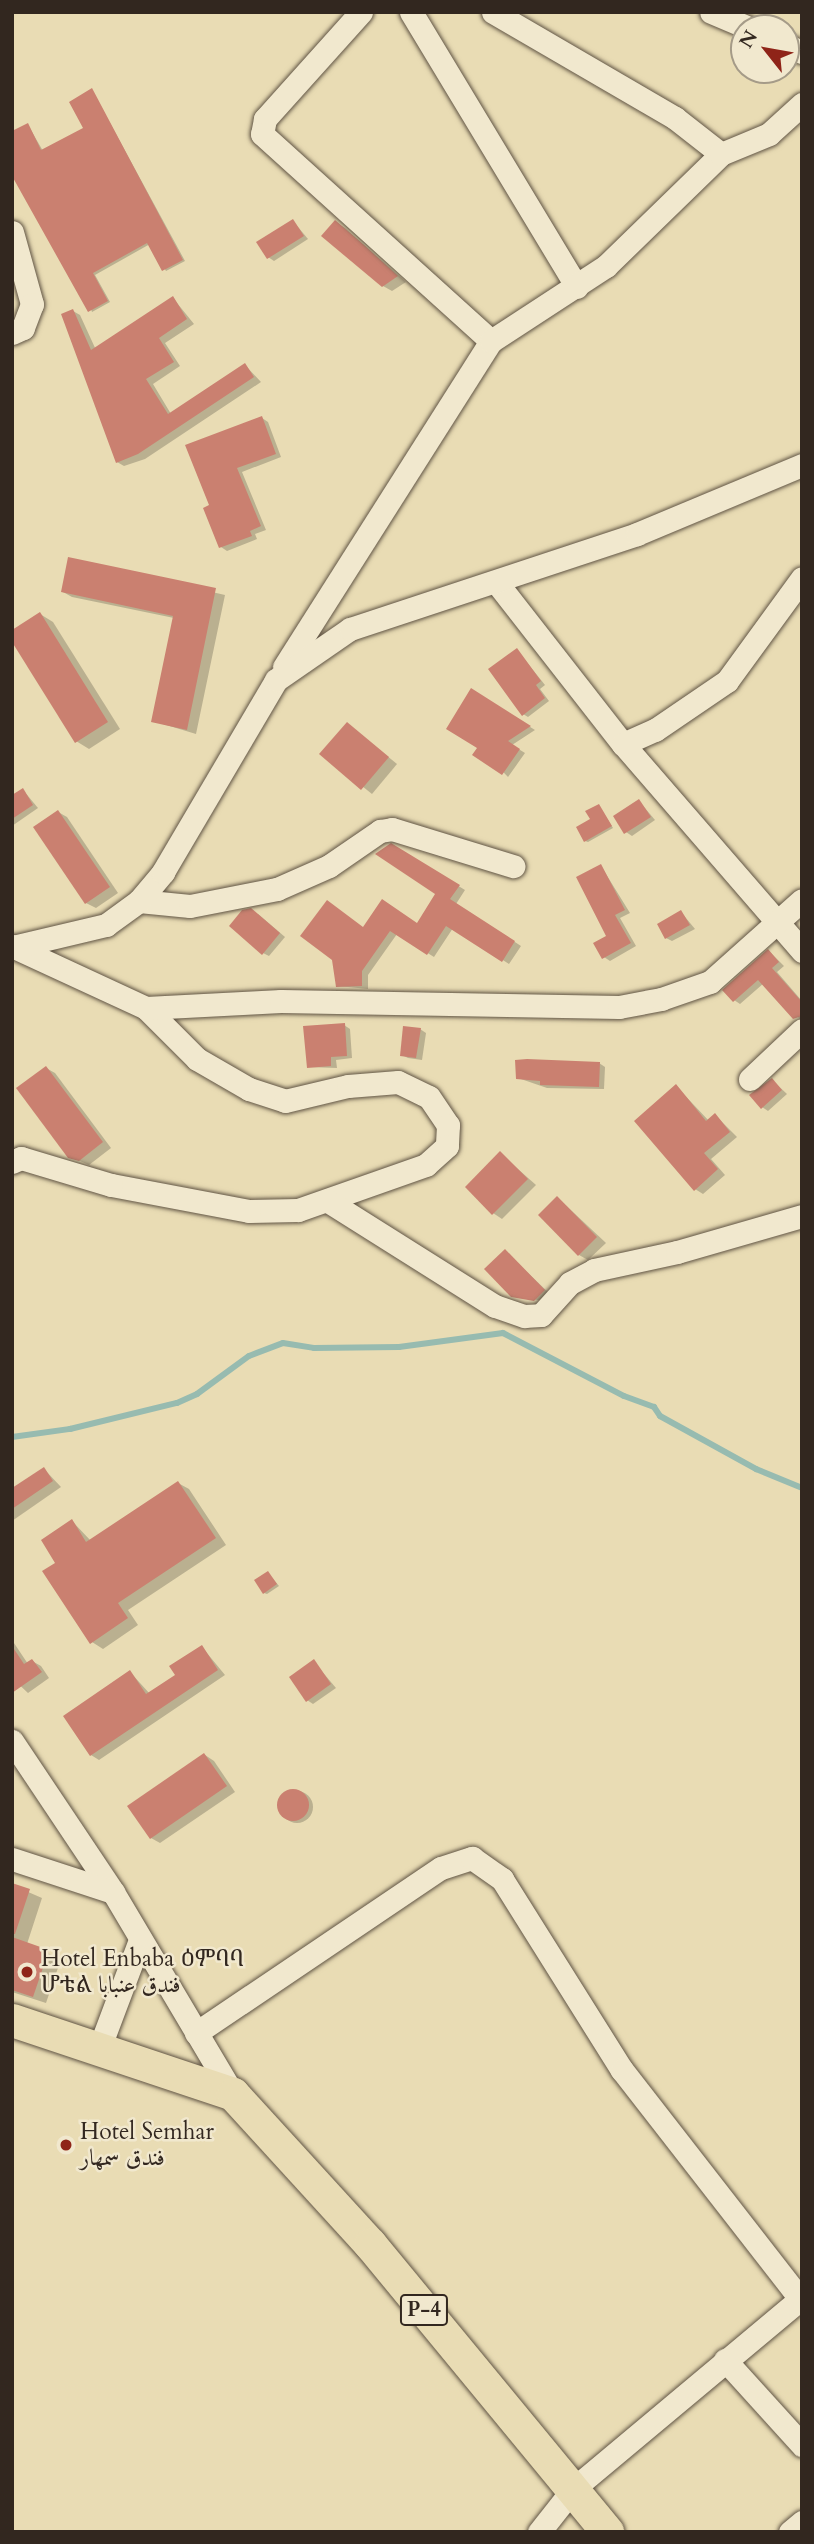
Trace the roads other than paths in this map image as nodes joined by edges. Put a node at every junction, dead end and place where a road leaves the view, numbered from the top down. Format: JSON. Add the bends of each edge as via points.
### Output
{"nodes":[{"id":1,"x":361,"y":12,"type":"edge"},
{"id":2,"x":411,"y":12,"type":"edge"},
{"id":3,"x":493,"y":12,"type":"edge"},
{"id":4,"x":711,"y":12,"type":"edge"},
{"id":5,"x":730,"y":20,"type":"edge"},
{"id":6,"x":802,"y":104,"type":"edge"},
{"id":7,"x":721,"y":154,"type":"junction"},
{"id":8,"x":12,"y":232,"type":"edge"},
{"id":9,"x":577,"y":287,"type":"junction"},
{"id":10,"x":12,"y":333,"type":"edge"},
{"id":11,"x":491,"y":341,"type":"junction"},
{"id":12,"x":802,"y":465,"type":"edge"},
{"id":13,"x":802,"y":578,"type":"edge"},
{"id":14,"x":497,"y":583,"type":"junction"},
{"id":15,"x":276,"y":680,"type":"junction"},
{"id":16,"x":623,"y":744,"type":"junction"},
{"id":17,"x":513,"y":866,"type":"dead end"},
{"id":18,"x":802,"y":900,"type":"edge"},
{"id":19,"x":139,"y":901,"type":"junction"},
{"id":20,"x":775,"y":924,"type":"junction"},
{"id":21,"x":13,"y":946,"type":"edge"},
{"id":22,"x":802,"y":951,"type":"edge"},
{"id":23,"x":146,"y":1008,"type":"junction"},
{"id":24,"x":802,"y":1030,"type":"edge"},
{"id":25,"x":750,"y":1079,"type":"dead end"},
{"id":26,"x":12,"y":1162,"type":"edge"},
{"id":27,"x":328,"y":1201,"type":"junction"},
{"id":28,"x":802,"y":1216,"type":"edge"},
{"id":29,"x":12,"y":1741,"type":"edge"},
{"id":30,"x":12,"y":1859,"type":"edge"},
{"id":31,"x":113,"y":1892,"type":"junction"},
{"id":32,"x":140,"y":1940,"type":"junction"},
{"id":33,"x":12,"y":2020,"type":"edge"},
{"id":34,"x":196,"y":2033,"type":"junction"},
{"id":35,"x":99,"y":2049,"type":"junction"},
{"id":36,"x":233,"y":2094,"type":"junction"},
{"id":37,"x":801,"y":2300,"type":"edge"},
{"id":38,"x":725,"y":2360,"type":"junction"},
{"id":39,"x":802,"y":2445,"type":"edge"},
{"id":40,"x":573,"y":2489,"type":"junction"},
{"id":41,"x":802,"y":2522,"type":"edge"},
{"id":42,"x":539,"y":2532,"type":"edge"},
{"id":43,"x":607,"y":2532,"type":"edge"},
{"id":44,"x":790,"y":2532,"type":"edge"}],
"edges":[{"from":1,"to":11,"type":"street","via":[[265,119],[262,134]]},
{"from":2,"to":9,"type":"street"},
{"from":3,"to":7,"type":"street","via":[[675,118]]},
{"from":4,"to":5,"type":"street"},
{"from":6,"to":7,"type":"street","via":[[769,134]]},
{"from":7,"to":9,"type":"street","via":[[673,197],[640,237]]},
{"from":8,"to":10,"type":"street","via":[[32,304],[23,328]]},
{"from":9,"to":11,"type":"street"},
{"from":11,"to":15,"type":"street"},
{"from":12,"to":14,"type":"street","via":[[637,534]]},
{"from":13,"to":16,"type":"street","via":[[727,681],[655,730]]},
{"from":14,"to":15,"type":"street","via":[[350,629]]},
{"from":14,"to":16,"type":"street"},
{"from":15,"to":19,"type":"street","via":[[163,872]]},
{"from":16,"to":20,"type":"street"},
{"from":17,"to":19,"type":"street","via":[[392,829],[380,831],[329,866],[278,889],[190,906]]},
{"from":18,"to":20,"type":"street"},
{"from":19,"to":21,"type":"street","via":[[106,925]]},
{"from":20,"to":22,"type":"street"},
{"from":20,"to":23,"type":"street","via":[[709,982],[661,999],[619,1007],[281,1001]]},
{"from":21,"to":23,"type":"street"},
{"from":23,"to":27,"type":"street","via":[[197,1059],[249,1089],[285,1101],[348,1086],[398,1082],[429,1097],[448,1125],[447,1146],[426,1165]]},
{"from":24,"to":25,"type":"street"},
{"from":26,"to":27,"type":"street","via":[[21,1158],[111,1185],[249,1212],[298,1210]]},
{"from":27,"to":28,"type":"street","via":[[495,1306],[524,1316],[541,1315],[570,1283],[594,1270]]},
{"from":29,"to":31,"type":"street"},
{"from":30,"to":31,"type":"street"},
{"from":31,"to":32,"type":"street"},
{"from":32,"to":34,"type":"street"},
{"from":32,"to":35,"type":"street"},
{"from":33,"to":35,"type":"highway","number":"P-4"},
{"from":34,"to":36,"type":"street"},
{"from":34,"to":37,"type":"street","via":[[441,1868],[472,1858],[502,1879],[622,2070]]},
{"from":35,"to":36,"type":"highway","number":"P-4"},
{"from":36,"to":40,"type":"highway","number":"P-4","via":[[370,2244]]},
{"from":37,"to":38,"type":"street"},
{"from":38,"to":39,"type":"street"},
{"from":38,"to":40,"type":"street"},
{"from":40,"to":42,"type":"street"},
{"from":40,"to":43,"type":"highway","number":"P-4"},
{"from":41,"to":44,"type":"street"}]}
